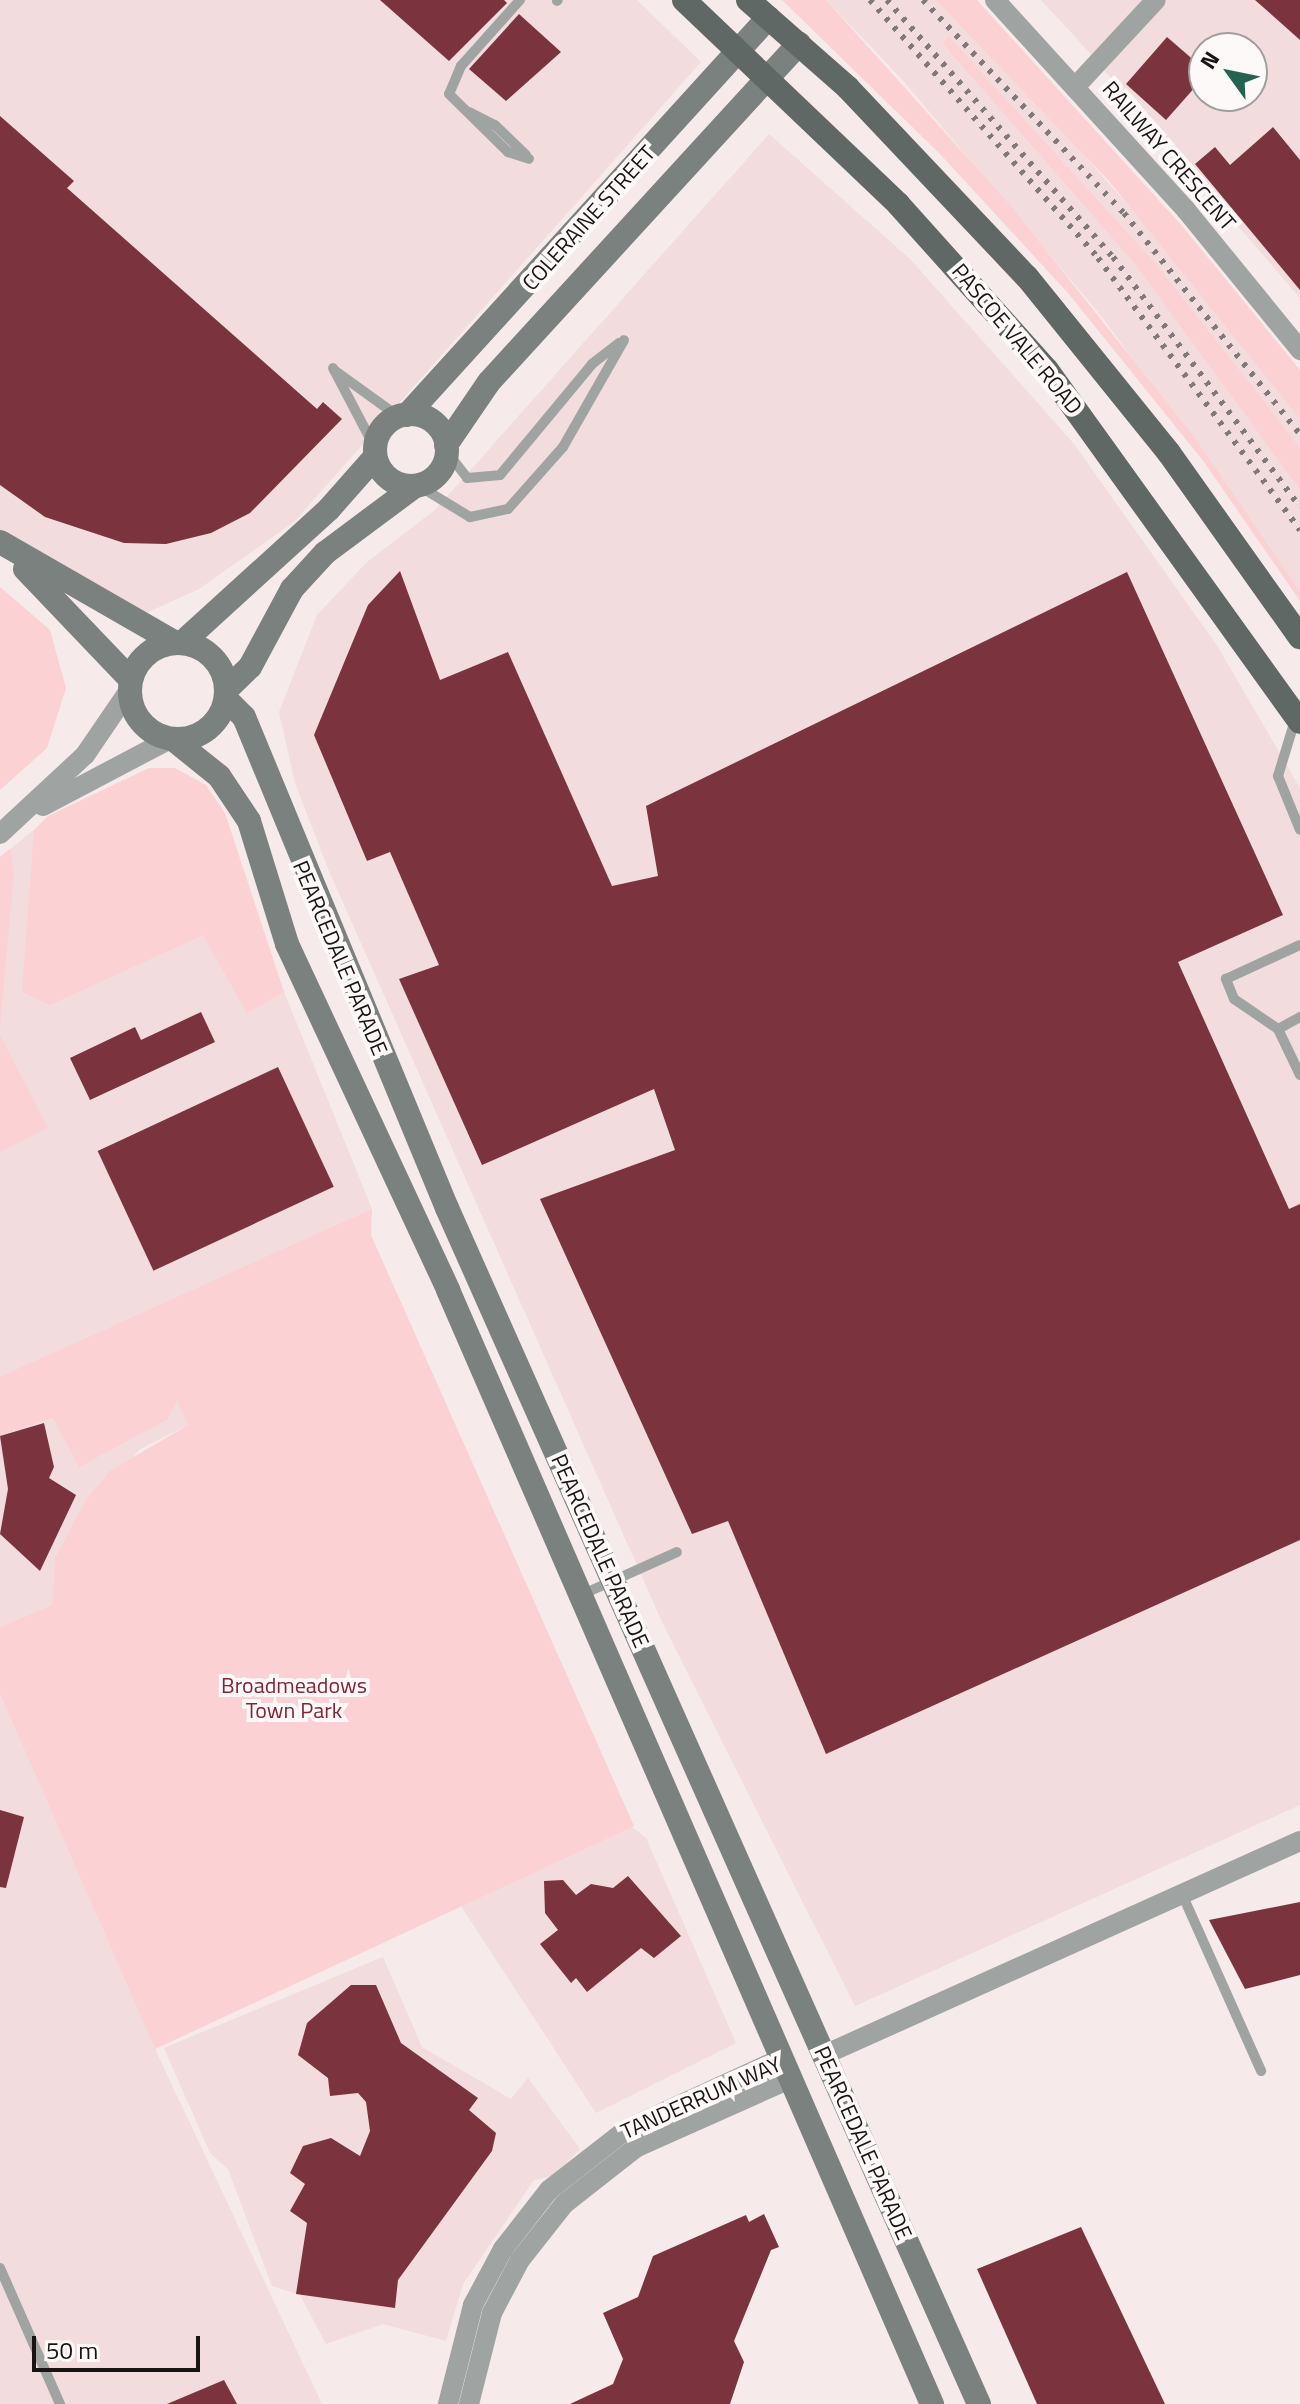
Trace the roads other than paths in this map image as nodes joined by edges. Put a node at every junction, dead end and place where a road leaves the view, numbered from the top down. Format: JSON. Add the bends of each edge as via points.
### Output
{"nodes":[{"id":1,"x":520,"y":0,"type":"edge"},
{"id":2,"x":684,"y":0,"type":"edge"},
{"id":3,"x":748,"y":0,"type":"edge"},
{"id":4,"x":995,"y":0,"type":"edge"},
{"id":5,"x":1156,"y":0,"type":"edge"},
{"id":6,"x":768,"y":18,"type":"junction"},
{"id":7,"x":799,"y":44,"type":"junction"},
{"id":8,"x":739,"y":50,"type":"junction"},
{"id":9,"x":769,"y":76,"type":"junction"},
{"id":10,"x":1076,"y":86,"type":"junction"},
{"id":11,"x":529,"y":159,"type":"dead end"},
{"id":12,"x":1300,"y":350,"type":"edge"},
{"id":13,"x":403,"y":416,"type":"junction"},
{"id":14,"x":447,"y":448,"type":"junction"},
{"id":15,"x":375,"y":452,"type":"junction"},
{"id":16,"x":417,"y":486,"type":"junction"},
{"id":17,"x":0,"y":542,"type":"edge"},
{"id":18,"x":0,"y":548,"type":"edge"},
{"id":19,"x":1300,"y":637,"type":"edge"},
{"id":20,"x":178,"y":642,"type":"junction"},
{"id":21,"x":130,"y":685,"type":"junction"},
{"id":22,"x":227,"y":694,"type":"junction"},
{"id":23,"x":1298,"y":719,"type":"edge"},
{"id":24,"x":172,"y":740,"type":"junction"},
{"id":25,"x":24,"y":816,"type":"junction"},
{"id":26,"x":1300,"y":830,"type":"edge"},
{"id":27,"x":0,"y":834,"type":"edge"},
{"id":28,"x":1300,"y":945,"type":"edge"},
{"id":29,"x":1300,"y":1017,"type":"edge"},
{"id":30,"x":1278,"y":1029,"type":"junction"},
{"id":31,"x":1300,"y":1075,"type":"edge"},
{"id":32,"x":677,"y":1552,"type":"dead end"},
{"id":33,"x":614,"y":1582,"type":"junction"},
{"id":34,"x":580,"y":1595,"type":"junction"},
{"id":35,"x":1300,"y":1841,"type":"edge"},
{"id":36,"x":1181,"y":1893,"type":"junction"},
{"id":37,"x":824,"y":2055,"type":"junction"},
{"id":38,"x":785,"y":2069,"type":"junction"},
{"id":39,"x":1261,"y":2071,"type":"dead end"},
{"id":40,"x":0,"y":2268,"type":"edge"},
{"id":41,"x":60,"y":2404,"type":"edge"},
{"id":42,"x":448,"y":2404,"type":"edge"},
{"id":43,"x":469,"y":2404,"type":"edge"},
{"id":44,"x":932,"y":2404,"type":"edge"},
{"id":45,"x":979,"y":2404,"type":"edge"}],
"edges":[{"from":1,"to":11,"type":"lane","via":[[450,83],[457,105],[508,152]]},
{"from":2,"to":8,"type":"main road","name":"PASCOE VALE ROAD"},
{"from":3,"to":6,"type":"main road","name":"PASCOE VALE ROAD"},
{"from":4,"to":10,"type":"street","name":"RAILWAY CRESCENT"},
{"from":5,"to":10,"type":"street"},
{"from":6,"to":7,"type":"main road","name":"PASCOE VALE ROAD"},
{"from":6,"to":8,"type":"street","name":"COLERAINE STREET"},
{"from":7,"to":9,"type":"street","name":"COLERAINE STREET"},
{"from":7,"to":19,"type":"main road","name":"PASCOE VALE ROAD","via":[[908,148],[1086,346]]},
{"from":8,"to":9,"type":"main road","name":"PASCOE VALE ROAD"},
{"from":8,"to":13,"type":"street","name":"COLERAINE STREET"},
{"from":9,"to":14,"type":"street","name":"COLERAINE STREET","via":[[489,382]]},
{"from":9,"to":23,"type":"main road","name":"PASCOE VALE ROAD","via":[[898,204],[1047,370]]},
{"from":10,"to":12,"type":"street","name":"RAILWAY CRESCENT"},
{"from":13,"to":14,"type":"street","via":[[437,425]]},
{"from":13,"to":15,"type":"street","via":[[382,429]]},
{"from":13,"to":15,"type":"lane","via":[[333,368]]},
{"from":14,"to":16,"type":"street","via":[[441,469]]},
{"from":14,"to":16,"type":"lane","via":[[467,478],[500,475],[592,364],[624,340],[563,447],[508,509],[473,518]]},
{"from":15,"to":16,"type":"street","via":[[394,482]]},
{"from":15,"to":20,"type":"street","via":[[329,509]]},
{"from":16,"to":22,"type":"street","via":[[325,553],[292,589],[250,667]]},
{"from":17,"to":20,"type":"street"},
{"from":18,"to":21,"type":"street"},
{"from":20,"to":21,"type":"street","via":[[146,654]]},
{"from":20,"to":22,"type":"street","via":[[214,657]]},
{"from":21,"to":24,"type":"street","via":[[141,722]]},
{"from":21,"to":25,"type":"street","via":[[102,735]]},
{"from":22,"to":24,"type":"street","via":[[206,731]]},
{"from":22,"to":33,"type":"street","name":"PEARCEDALE PARADE","via":[[244,717],[348,979]]},
{"from":23,"to":26,"type":"lane","via":[[1278,776]]},
{"from":24,"to":25,"type":"street"},
{"from":24,"to":34,"type":"street","name":"PEARCEDALE PARADE","via":[[219,776],[249,821],[287,944],[448,1290]]},
{"from":25,"to":27,"type":"street"},
{"from":28,"to":30,"type":"lane","via":[[1226,979],[1234,999]]},
{"from":29,"to":30,"type":"lane"},
{"from":30,"to":31,"type":"lane"},
{"from":32,"to":33,"type":"lane"},
{"from":33,"to":34,"type":"lane"},
{"from":33,"to":37,"type":"street","name":"PEARCEDALE PARADE"},
{"from":34,"to":38,"type":"street","name":"PEARCEDALE PARADE"},
{"from":35,"to":36,"type":"street","name":"TANDERRUM WAY"},
{"from":36,"to":37,"type":"street","name":"TANDERRUM WAY"},
{"from":36,"to":39,"type":"lane"},
{"from":37,"to":38,"type":"street","name":"TANDERRUM WAY"},
{"from":37,"to":45,"type":"street","name":"PEARCEDALE PARADE"},
{"from":38,"to":42,"type":"street","name":"TANDERRUM WAY","via":[[627,2129],[549,2190],[503,2249],[473,2305]]},
{"from":38,"to":43,"type":"street","name":"TANDERRUM WAY","via":[[637,2147],[564,2204],[520,2260],[492,2313]]},
{"from":38,"to":44,"type":"street","name":"PEARCEDALE PARADE"},
{"from":40,"to":41,"type":"lane"}]}
